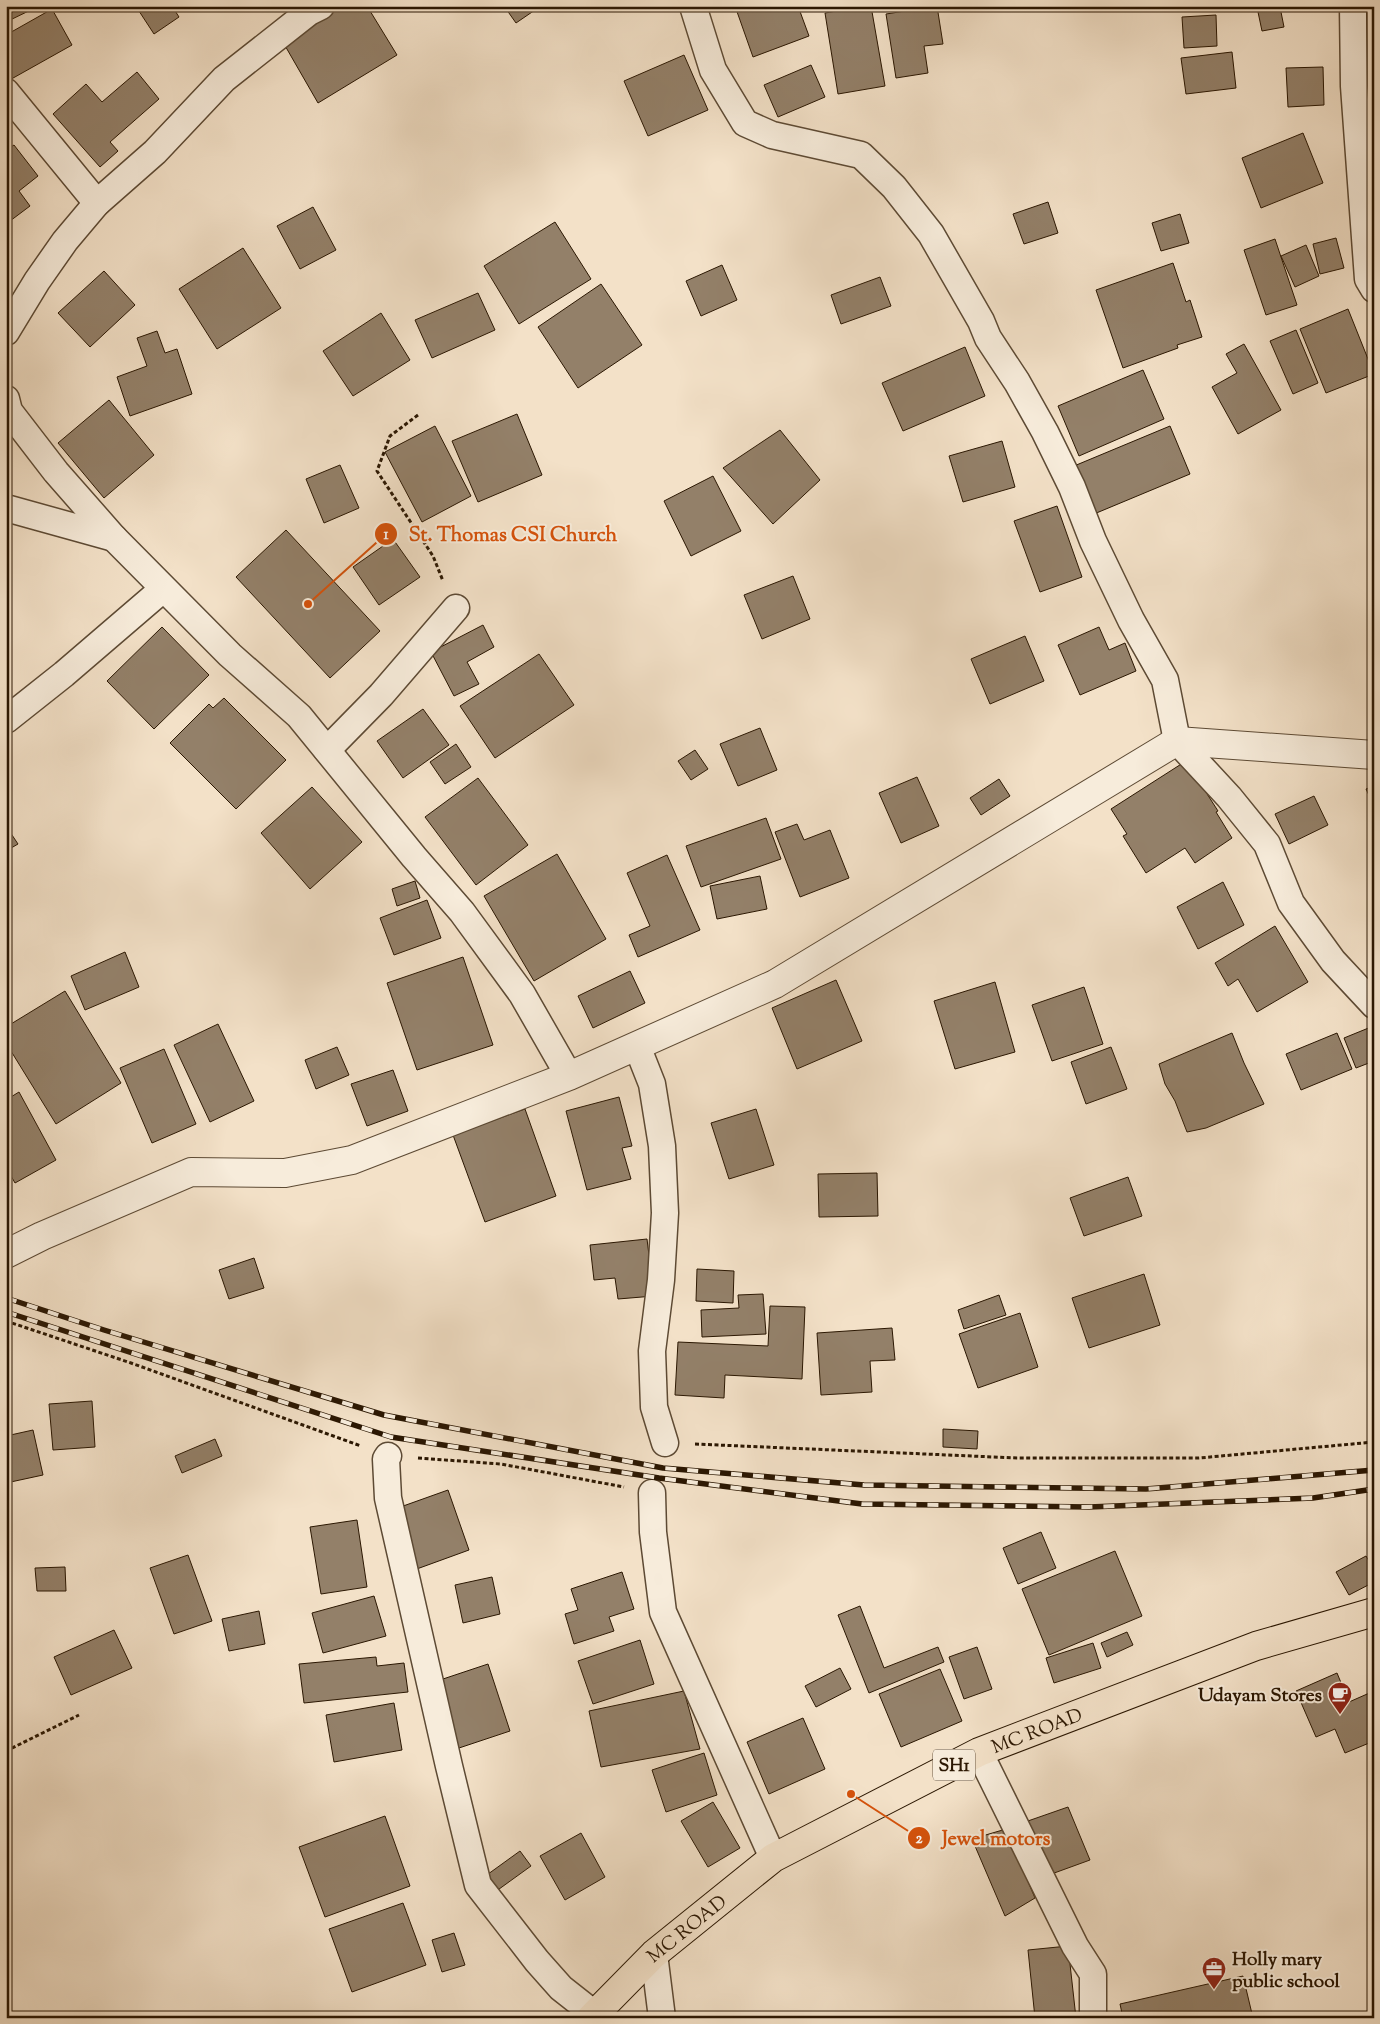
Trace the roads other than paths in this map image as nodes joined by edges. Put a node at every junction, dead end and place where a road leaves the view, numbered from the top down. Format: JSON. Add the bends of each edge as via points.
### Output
{"nodes":[{"id":1,"x":321,"y":6,"type":"edge"},
{"id":2,"x":692,"y":6,"type":"edge"},
{"id":3,"x":1353,"y":6,"type":"edge"},
{"id":4,"x":6,"y":92,"type":"edge"},
{"id":5,"x":97,"y":203,"type":"junction"},
{"id":6,"x":1374,"y":289,"type":"edge"},
{"id":7,"x":6,"y":332,"type":"edge"},
{"id":8,"x":6,"y":399,"type":"edge"},
{"id":9,"x":14,"y":434,"type":"edge"},
{"id":10,"x":6,"y":508,"type":"edge"},
{"id":11,"x":114,"y":538,"type":"junction"},
{"id":12,"x":162,"y":589,"type":"junction"},
{"id":13,"x":456,"y":608,"type":"road end"},
{"id":14,"x":6,"y":720,"type":"edge"},
{"id":15,"x":1177,"y":741,"type":"junction"},
{"id":16,"x":327,"y":750,"type":"junction"},
{"id":17,"x":1374,"y":754,"type":"edge"},
{"id":18,"x":1374,"y":1005,"type":"edge"},
{"id":19,"x":637,"y":1046,"type":"junction"},
{"id":20,"x":569,"y":1076,"type":"junction"},
{"id":21,"x":6,"y":1254,"type":"edge"},
{"id":22,"x":664,"y":1443,"type":"road end"},
{"id":23,"x":388,"y":1456,"type":"dead end"},
{"id":24,"x":652,"y":1493,"type":"dead end"},
{"id":25,"x":1374,"y":1612,"type":"edge"},
{"id":26,"x":979,"y":1752,"type":"junction"},
{"id":27,"x":774,"y":1858,"type":"junction"},
{"id":28,"x":654,"y":1954,"type":"junction"},
{"id":29,"x":592,"y":2016,"type":"edge"},
{"id":30,"x":662,"y":2018,"type":"edge"},
{"id":31,"x":1094,"y":2018,"type":"edge"}],
"edges":[{"from":1,"to":5,"type":"street","via":[[224,79],[155,152]]},
{"from":2,"to":15,"type":"street","via":[[713,70],[745,123],[772,135],[862,155],[894,187],[930,234],[988,338],[1017,382],[1072,487],[1093,541],[1165,680]]},
{"from":3,"to":6,"type":"street","via":[[1354,86],[1368,279]]},
{"from":4,"to":5,"type":"street"},
{"from":5,"to":7,"type":"street","via":[[65,241]]},
{"from":8,"to":9,"type":"street"},
{"from":9,"to":11,"type":"street","via":[[56,472]]},
{"from":10,"to":11,"type":"street"},
{"from":11,"to":12,"type":"street"},
{"from":12,"to":14,"type":"street"},
{"from":12,"to":16,"type":"street","via":[[299,716]]},
{"from":13,"to":16,"type":"street","via":[[381,695]]},
{"from":15,"to":17,"type":"street"},
{"from":15,"to":18,"type":"street","via":[[1267,844],[1291,903],[1333,960]]},
{"from":15,"to":19,"type":"street","via":[[775,984]]},
{"from":16,"to":20,"type":"street","via":[[468,920],[522,994]]},
{"from":19,"to":20,"type":"street"},
{"from":19,"to":22,"type":"street","via":[[652,1084],[662,1146],[665,1213],[652,1351],[654,1407]]},
{"from":20,"to":21,"type":"street","via":[[352,1160],[285,1173],[192,1172]]},
{"from":23,"to":29,"type":"street","via":[[388,1498],[478,1885],[555,1981]]},
{"from":24,"to":27,"type":"street","via":[[653,1532],[663,1612]]},
{"from":25,"to":26,"type":"main road","name":"MC ROAD","number":"SH1","via":[[1256,1646]]},
{"from":26,"to":27,"type":"main road","name":"MC ROAD","number":"SH1"},
{"from":26,"to":31,"type":"street","via":[[1075,1946],[1093,1974]]},
{"from":27,"to":28,"type":"main road","name":"MC ROAD","number":"SH1"},
{"from":28,"to":29,"type":"main road","name":"MC ROAD","number":"SH1"},
{"from":28,"to":30,"type":"street"}]}
